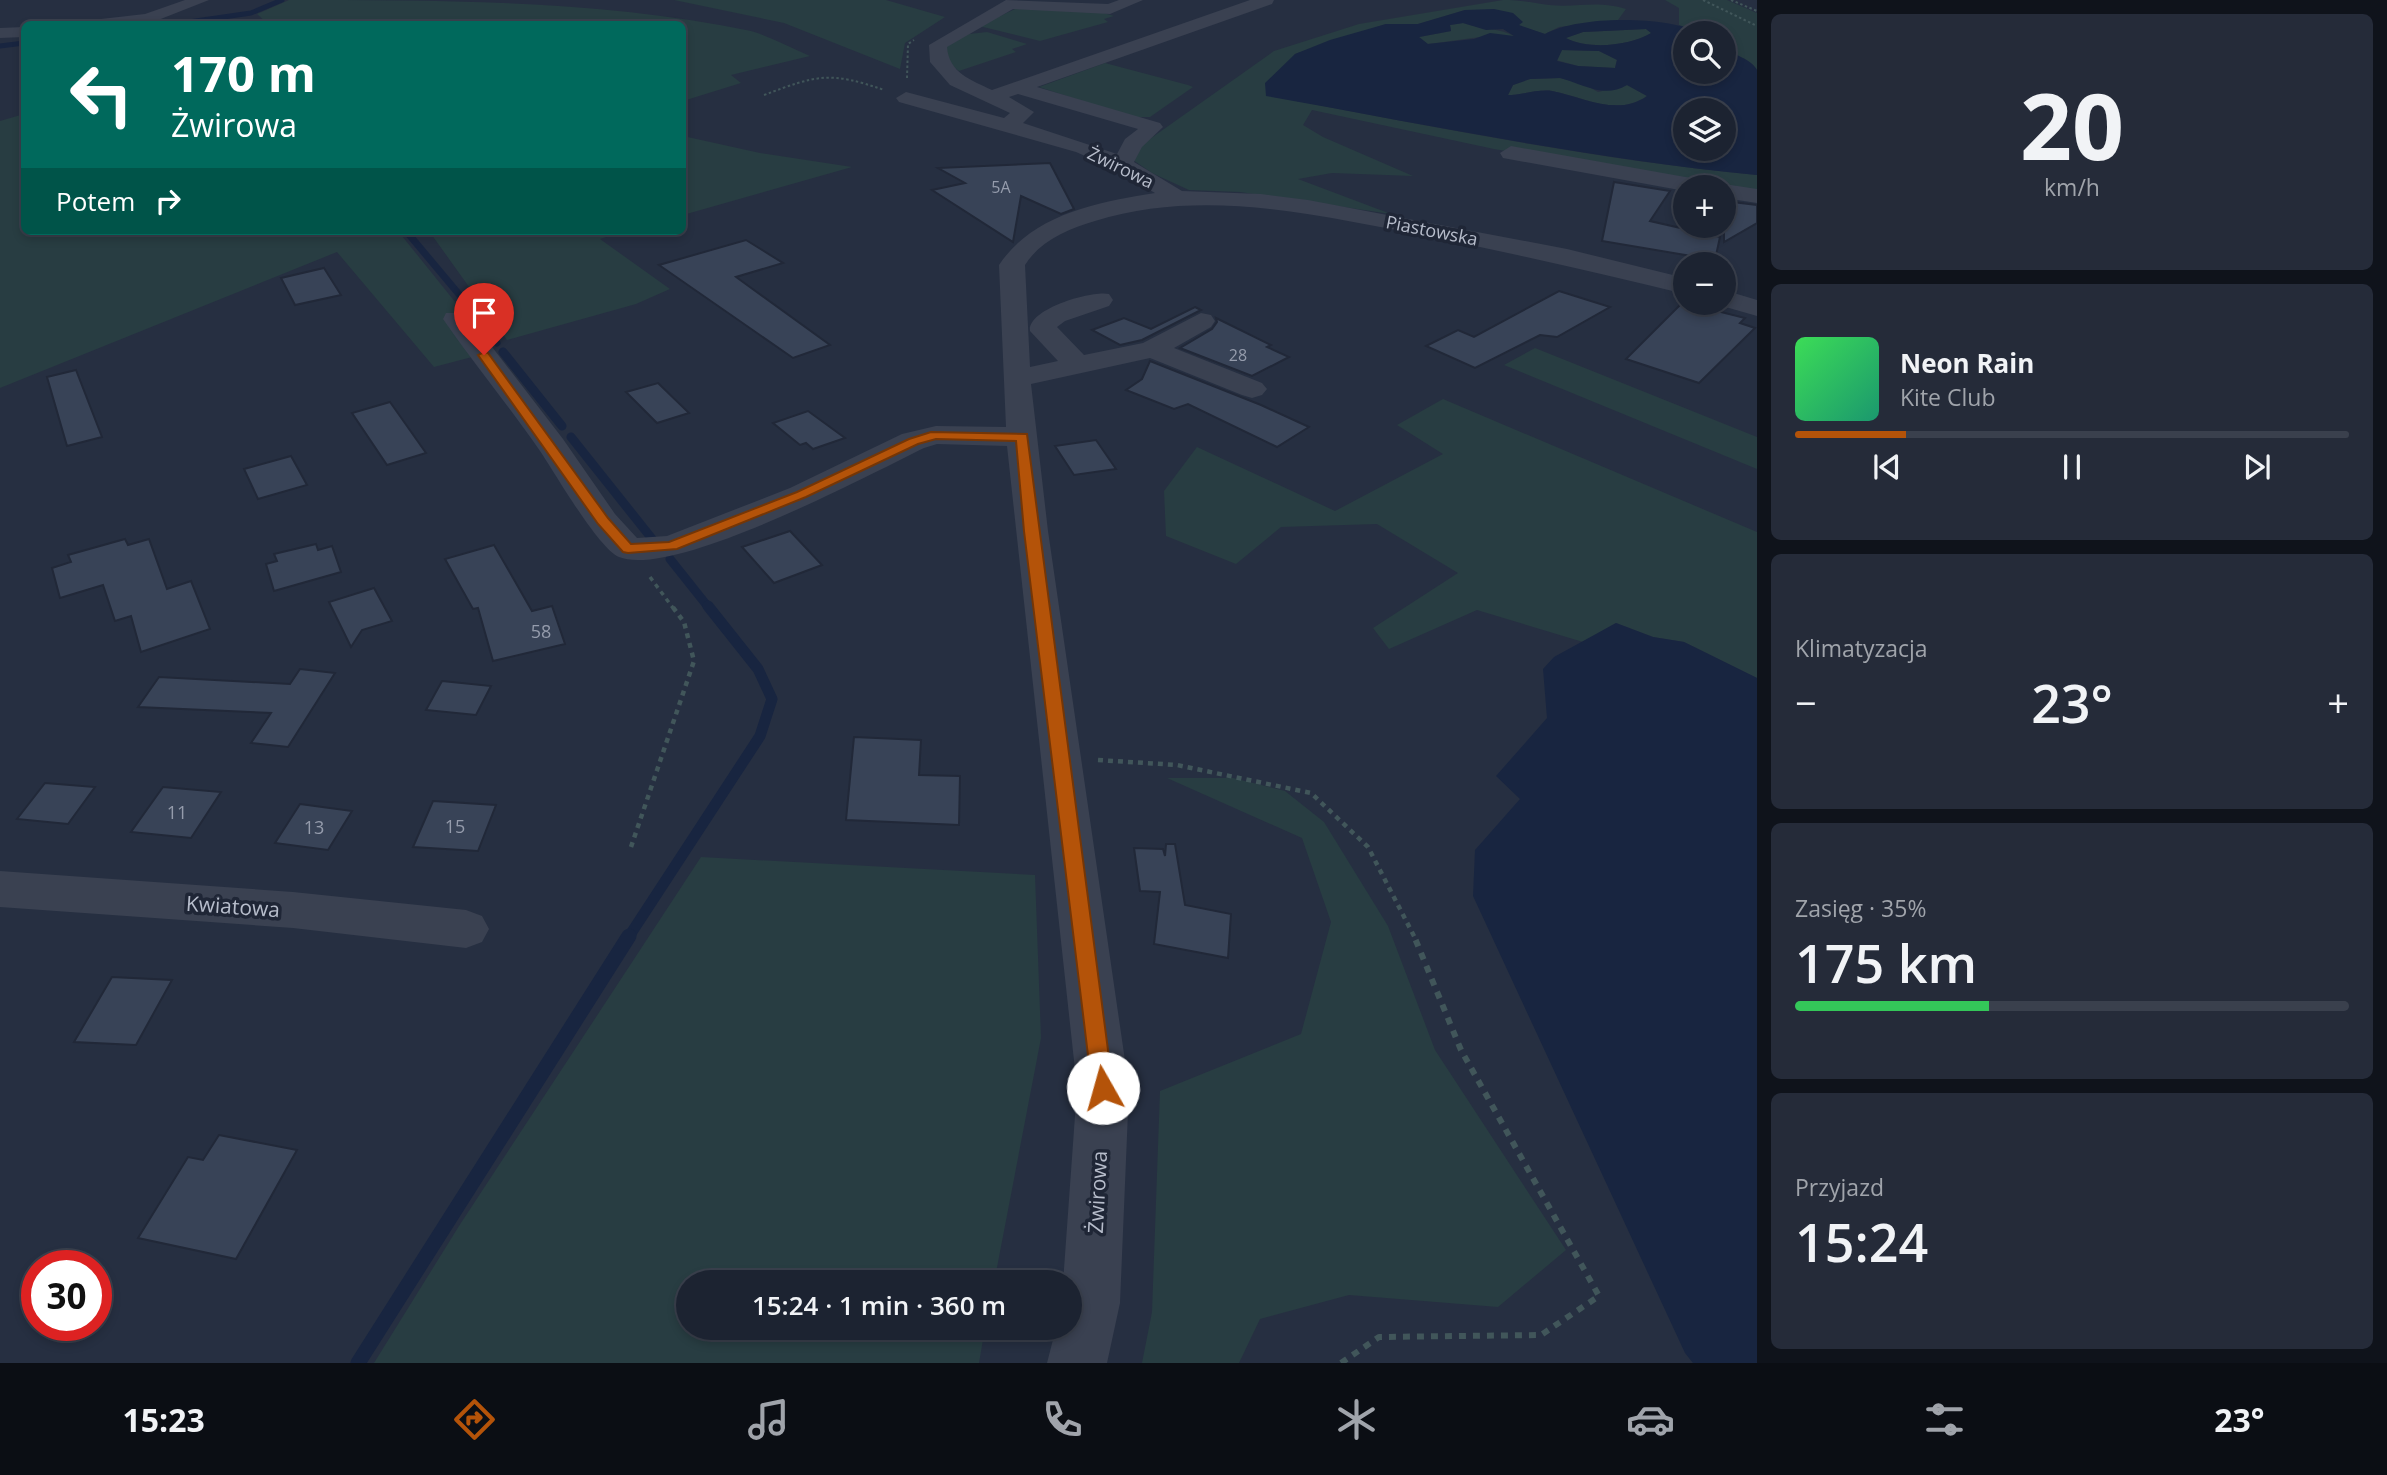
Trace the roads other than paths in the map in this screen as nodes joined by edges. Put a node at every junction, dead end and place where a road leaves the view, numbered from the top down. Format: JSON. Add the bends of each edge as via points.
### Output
{"nodes":[{"id":1,"x":201,"y":0,"type":"edge"},
{"id":2,"x":1135,"y":0,"type":"edge"},
{"id":3,"x":1266,"y":0,"type":"edge"},
{"id":4,"x":129,"y":21,"type":"edge"},
{"id":5,"x":21,"y":32,"type":"edge"},
{"id":6,"x":0,"y":33,"type":"edge"},
{"id":7,"x":1017,"y":88,"type":"junction"},
{"id":8,"x":995,"y":96,"type":"junction"},
{"id":9,"x":906,"y":98,"type":"road end"},
{"id":10,"x":1006,"y":127,"type":"junction"},
{"id":11,"x":1511,"y":153,"type":"dead end"},
{"id":12,"x":1122,"y":164,"type":"junction"},
{"id":13,"x":1673,"y":182,"type":"edge"},
{"id":14,"x":1736,"y":193,"type":"edge"},
{"id":15,"x":1757,"y":196,"type":"edge"},
{"id":16,"x":1175,"y":198,"type":"junction"},
{"id":17,"x":1673,"y":283,"type":"edge"},
{"id":18,"x":1100,"y":300,"type":"dead end"},
{"id":19,"x":1736,"y":302,"type":"edge"},
{"id":20,"x":1757,"y":308,"type":"edge"},
{"id":21,"x":456,"y":319,"type":"dead end"},
{"id":22,"x":1201,"y":321,"type":"dead end"},
{"id":23,"x":1152,"y":349,"type":"junction"},
{"id":24,"x":1079,"y":365,"type":"junction"},
{"id":25,"x":1016,"y":379,"type":"junction"},
{"id":26,"x":1252,"y":389,"type":"dead end"},
{"id":27,"x":1023,"y":437,"type":"junction"},
{"id":28,"x":0,"y":889,"type":"edge"},
{"id":29,"x":466,"y":929,"type":"dead end"},
{"id":30,"x":1077,"y":1363,"type":"edge"}],
"edges":[{"from":1,"to":4,"type":"street"},
{"from":2,"to":8,"type":"street","via":[[1110,9],[1010,4],[938,45],[939,62],[957,81]]},
{"from":3,"to":7,"type":"street"},
{"from":5,"to":6,"type":"street"},
{"from":7,"to":8,"type":"street"},
{"from":7,"to":12,"type":"street","via":[[1153,127],[1133,144]]},
{"from":8,"to":10,"type":"street","via":[[1024,112]]},
{"from":9,"to":10,"type":"street","name":"Żwirowa"},
{"from":10,"to":12,"type":"street","name":"Żwirowa"},
{"from":11,"to":13,"type":"street"},
{"from":12,"to":16,"type":"street","name":"Żwirowa"},
{"from":14,"to":15,"type":"street"},
{"from":16,"to":17,"type":"street","name":"Piastowska","via":[[1244,199],[1316,209],[1573,257]]},
{"from":16,"to":25,"type":"street","name":"Żwirowa","via":[[1080,217],[1043,233],[1019,253],[1013,265]]},
{"from":18,"to":24,"type":"street","via":[[1056,315],[1043,325]]},
{"from":19,"to":20,"type":"street"},
{"from":21,"to":27,"type":"street","via":[[628,549],[672,546],[936,435]]},
{"from":22,"to":23,"type":"street"},
{"from":23,"to":24,"type":"street"},
{"from":23,"to":26,"type":"street"},
{"from":24,"to":25,"type":"street"},
{"from":25,"to":27,"type":"street","name":"Żwirowa"},
{"from":27,"to":30,"type":"street","name":"Żwirowa","via":[[1031,531],[1103,1088],[1091,1303]]},
{"from":28,"to":29,"type":"street","name":"Kwiatowa","via":[[293,910]]}]}
